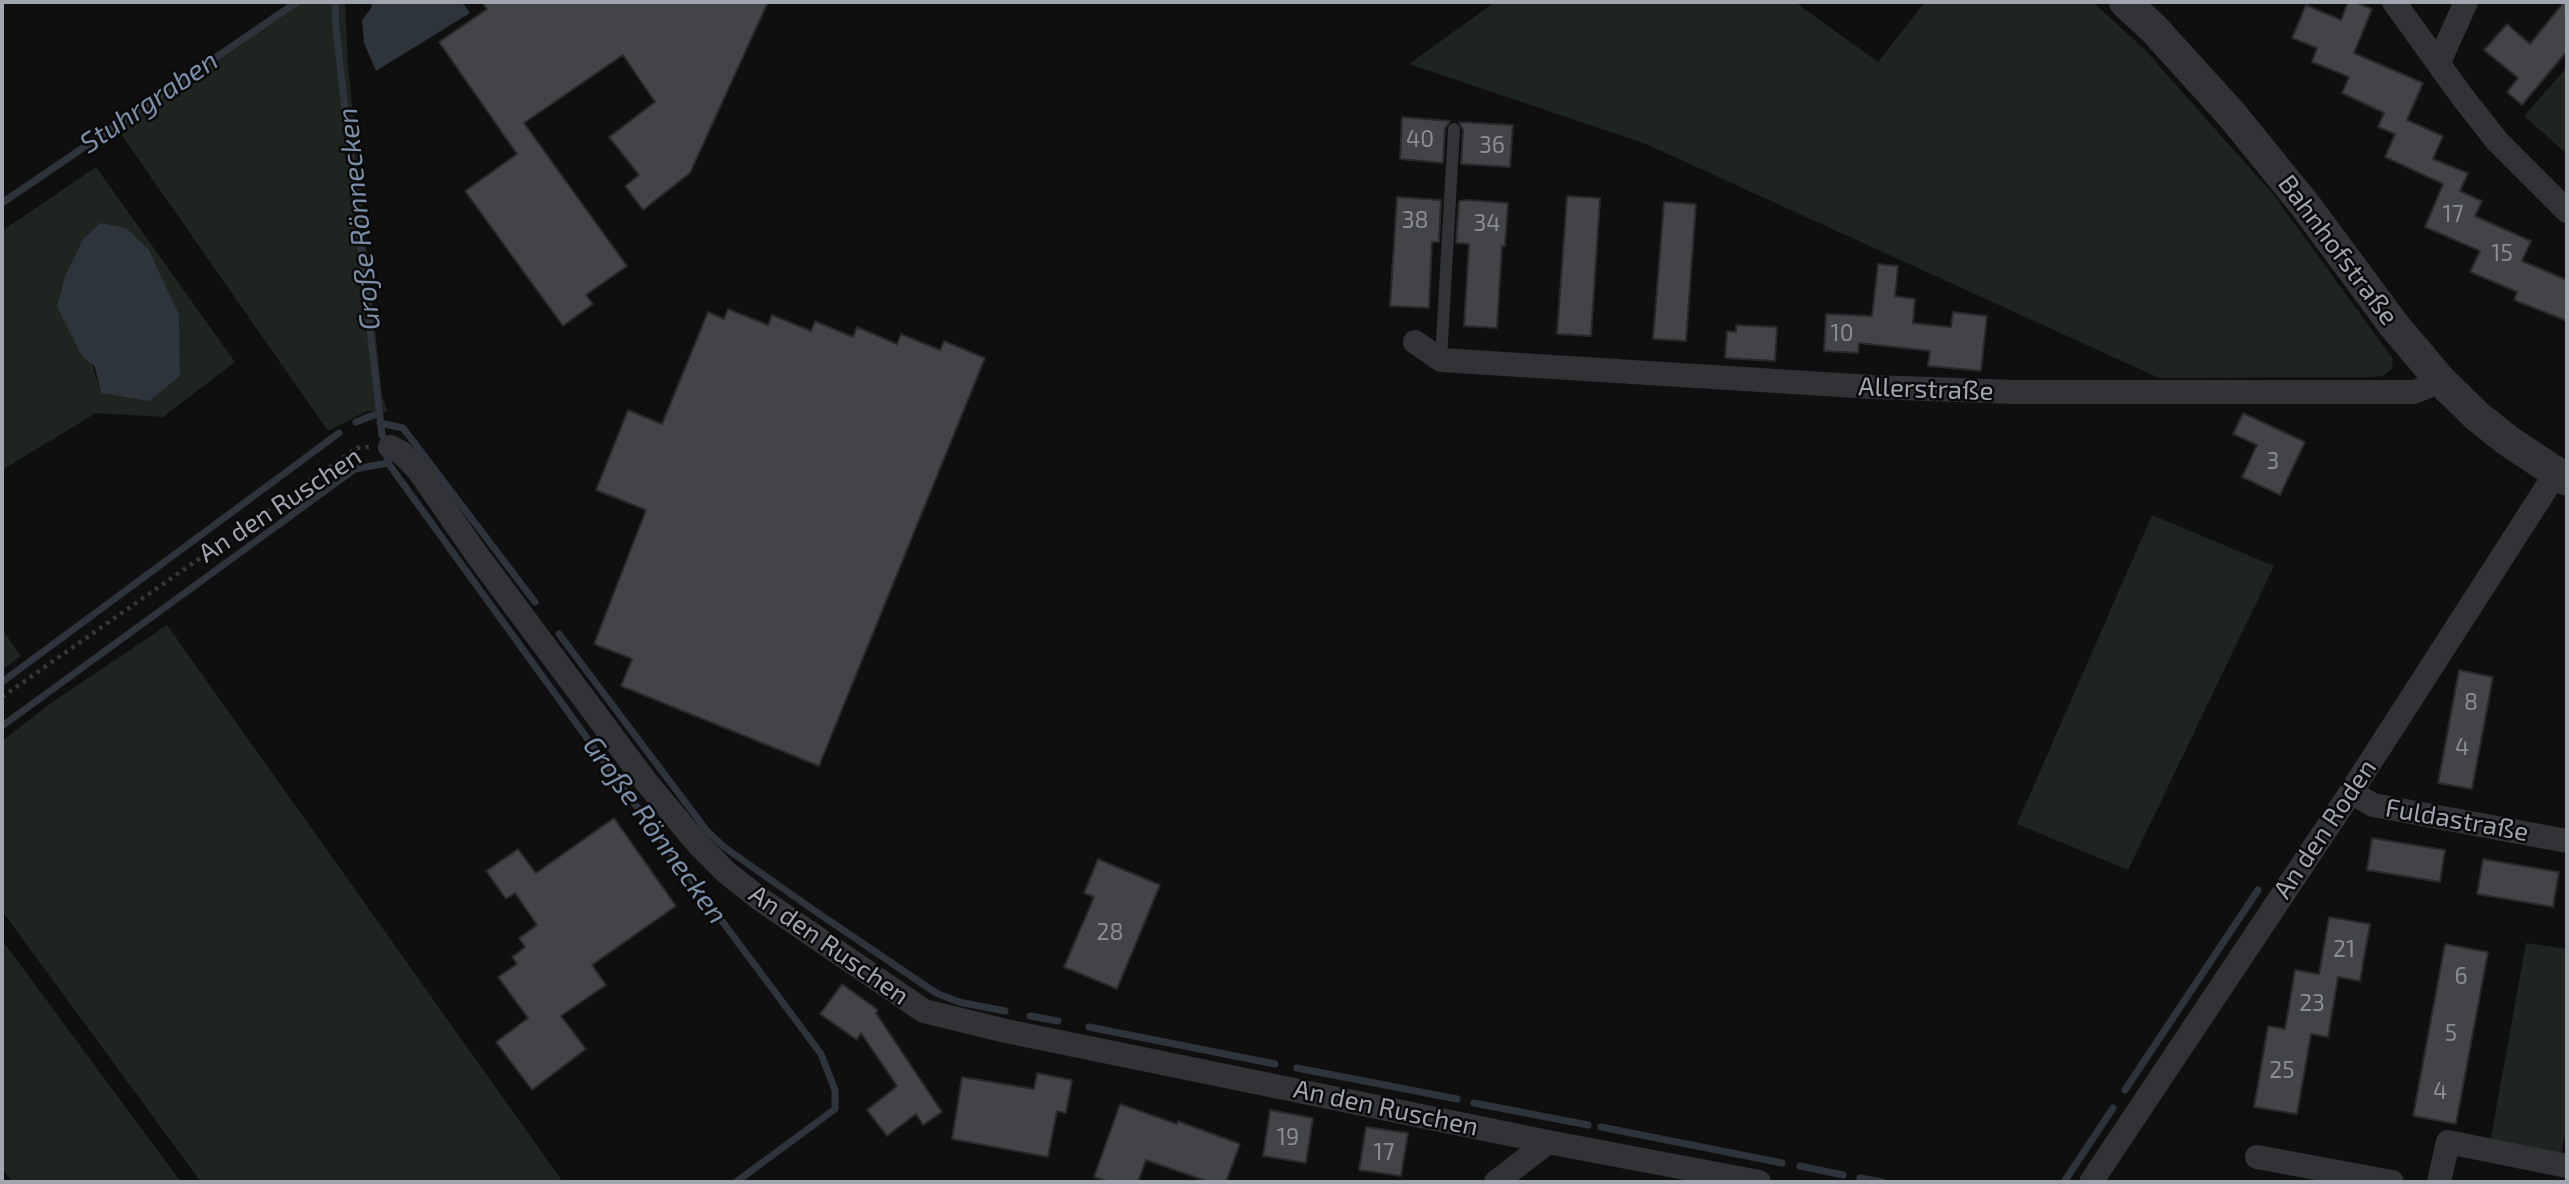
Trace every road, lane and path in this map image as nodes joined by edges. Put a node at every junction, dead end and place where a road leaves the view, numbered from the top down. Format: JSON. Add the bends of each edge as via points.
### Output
{"nodes":[{"id":1,"x":2125,"y":2,"type":"edge"},
{"id":2,"x":2394,"y":2,"type":"edge"},
{"id":3,"x":2466,"y":2,"type":"edge"},
{"id":4,"x":2439,"y":62,"type":"junction"},
{"id":5,"x":1454,"y":129,"type":"dead end"},
{"id":6,"x":2567,"y":211,"type":"edge"},
{"id":7,"x":1415,"y":342,"type":"dead end"},
{"id":8,"x":1441,"y":360,"type":"junction"},
{"id":9,"x":2441,"y":381,"type":"junction"},
{"id":10,"x":390,"y":447,"type":"joint"},
{"id":11,"x":2561,"y":476,"type":"edge"},
{"id":12,"x":2,"y":697,"type":"edge"},
{"id":13,"x":2351,"y":792,"type":"junction"},
{"id":14,"x":2567,"y":841,"type":"edge"},
{"id":15,"x":1548,"y":1142,"type":"junction"},
{"id":16,"x":2257,"y":1157,"type":"dead end"},
{"id":17,"x":2567,"y":1166,"type":"edge"},
{"id":18,"x":1496,"y":1182,"type":"edge"},
{"id":19,"x":1759,"y":1182,"type":"edge"},
{"id":20,"x":2091,"y":1182,"type":"edge"},
{"id":21,"x":2392,"y":1182,"type":"edge"},
{"id":22,"x":2439,"y":1182,"type":"edge"}],
"edges":[{"from":1,"to":9,"type":"street","name":"Bahnhofstraße","via":[[2232,115]]},
{"from":2,"to":4,"type":"street"},
{"from":3,"to":4,"type":"street"},
{"from":4,"to":6,"type":"street","via":[[2497,141]]},
{"from":5,"to":8,"type":"lane"},
{"from":7,"to":8,"type":"street"},
{"from":8,"to":9,"type":"street","name":"Allerstraße","via":[[2016,393],[2414,392]]},
{"from":9,"to":11,"type":"street","name":"Bahnhofstraße","via":[[2487,424]]},
{"from":10,"to":12,"type":"path","name":"An den Ruschen","via":[[358,448]]},
{"from":10,"to":15,"type":"street","name":"An den Ruschen","via":[[419,471],[639,772],[698,844],[760,899],[924,1011]]},
{"from":11,"to":13,"type":"street","name":"An den Roden"},
{"from":13,"to":14,"type":"street","name":"Fuldastraße","via":[[2373,805]]},
{"from":13,"to":20,"type":"street","name":"An den Roden"},
{"from":15,"to":18,"type":"street"},
{"from":15,"to":19,"type":"street","name":"An den Ruschen"},
{"from":16,"to":21,"type":"street"},
{"from":17,"to":22,"type":"street","via":[[2448,1142]]}]}
